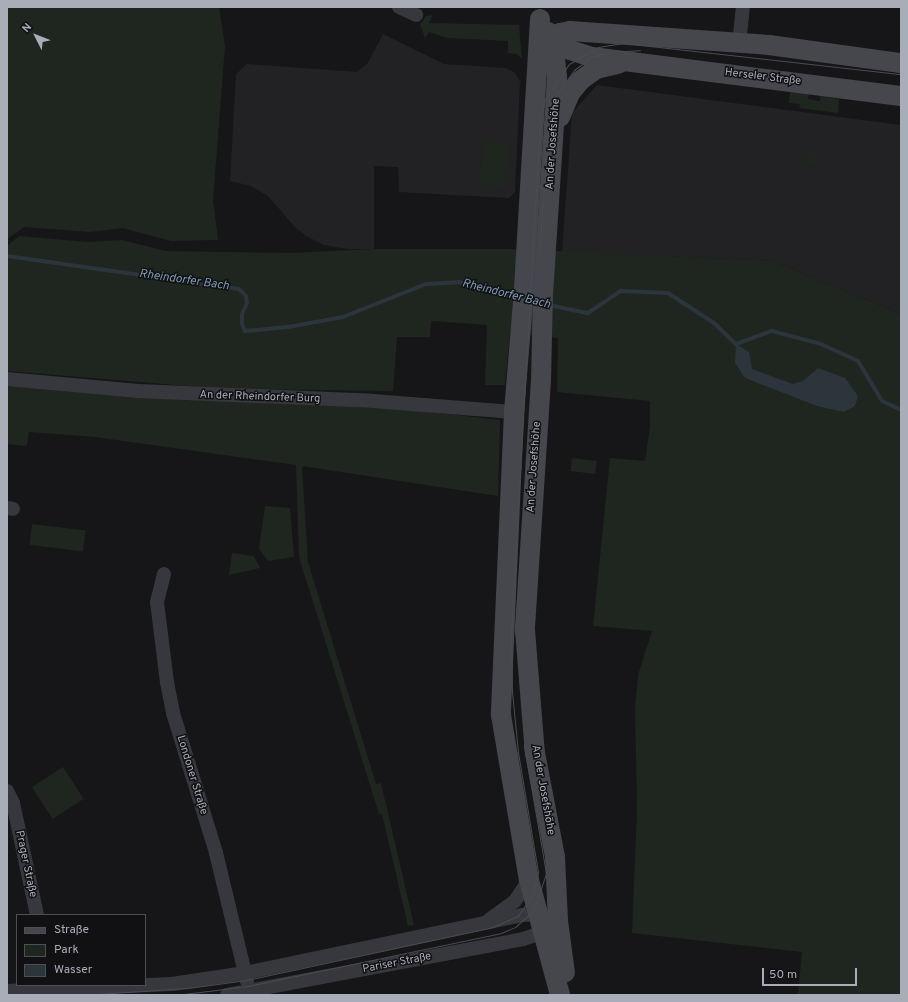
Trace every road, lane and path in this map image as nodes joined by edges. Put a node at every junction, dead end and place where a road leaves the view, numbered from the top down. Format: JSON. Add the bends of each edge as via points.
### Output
{"nodes":[{"id":1,"x":399,"y":7,"type":"edge"},
{"id":2,"x":743,"y":7,"type":"edge"},
{"id":3,"x":538,"y":13,"type":"edge"},
{"id":4,"x":416,"y":15,"type":"dead end"},
{"id":5,"x":552,"y":38,"type":"junction"},
{"id":6,"x":681,"y":39,"type":"junction"},
{"id":7,"x":739,"y":44,"type":"junction"},
{"id":8,"x":537,"y":59,"type":"junction"},
{"id":9,"x":625,"y":62,"type":"junction"},
{"id":10,"x":901,"y":63,"type":"edge"},
{"id":11,"x":901,"y":96,"type":"edge"},
{"id":12,"x":554,"y":134,"type":"junction"},
{"id":13,"x":533,"y":301,"type":"junction"},
{"id":14,"x":7,"y":379,"type":"edge"},
{"id":15,"x":514,"y":412,"type":"junction"},
{"id":16,"x":164,"y":574,"type":"dead end"},
{"id":17,"x":7,"y":791,"type":"edge"},
{"id":18,"x":529,"y":880,"type":"junction"},
{"id":19,"x":37,"y":914,"type":"edge"},
{"id":20,"x":547,"y":922,"type":"junction"},
{"id":21,"x":486,"y":923,"type":"junction"},
{"id":22,"x":245,"y":973,"type":"junction"},
{"id":23,"x":146,"y":985,"type":"edge"},
{"id":24,"x":93,"y":986,"type":"edge"},
{"id":25,"x":53,"y":987,"type":"edge"},
{"id":26,"x":7,"y":991,"type":"edge"},
{"id":27,"x":250,"y":994,"type":"edge"},
{"id":28,"x":227,"y":995,"type":"edge"},
{"id":29,"x":560,"y":995,"type":"edge"},
{"id":30,"x":567,"y":995,"type":"edge"}],
"edges":[{"from":1,"to":4,"type":"street"},
{"from":2,"to":7,"type":"street"},
{"from":3,"to":5,"type":"street"},
{"from":3,"to":6,"type":"street"},
{"from":3,"to":8,"type":"street","name":"An der Josefshöhe"},
{"from":5,"to":6,"type":"street","via":[[570,31]]},
{"from":5,"to":8,"type":"street","name":"An der Josefshöhe","via":[[545,44]]},
{"from":5,"to":9,"type":"street","name":"Herseler Straße","via":[[582,55]]},
{"from":5,"to":12,"type":"street","name":"An der Josefshöhe","via":[[557,78]]},
{"from":6,"to":7,"type":"street"},
{"from":7,"to":10,"type":"street","via":[[769,45]]},
{"from":8,"to":13,"type":"street","name":"An der Josefshöhe"},
{"from":9,"to":11,"type":"street","name":"Herseler Straße"},
{"from":9,"to":12,"type":"street","name":"Herseler Straße","via":[[596,69],[581,80],[570,93]]},
{"from":12,"to":13,"type":"street","name":"An der Josefshöhe"},
{"from":13,"to":15,"type":"street","name":"An der Josefshöhe"},
{"from":13,"to":20,"type":"street","name":"An der Josefshöhe","via":[[541,380],[525,630],[535,753],[556,857]]},
{"from":14,"to":15,"type":"street","name":"An der Rheindorfer Burg","via":[[146,391],[373,401]]},
{"from":15,"to":18,"type":"street","name":"An der Josefshöhe","via":[[502,715]]},
{"from":16,"to":22,"type":"street","name":"Londoner Straße","via":[[156,602],[167,682],[175,718],[216,854]]},
{"from":17,"to":19,"type":"street","name":"Prager Straße","via":[[13,804]]},
{"from":18,"to":20,"type":"street","name":"An der Josefshöhe"},
{"from":18,"to":21,"type":"street","name":"Pariser Straße","via":[[515,901]]},
{"from":20,"to":21,"type":"street","name":"Pariser Straße"},
{"from":20,"to":27,"type":"street","name":"Pariser Straße","via":[[523,939]]},
{"from":20,"to":29,"type":"street","name":"An der Josefshöhe"},
{"from":20,"to":30,"type":"street","name":"An der Josefshöhe"},
{"from":21,"to":22,"type":"street","name":"Pariser Straße"},
{"from":22,"to":23,"type":"street","name":"Pariser Straße","via":[[172,984]]},
{"from":22,"to":27,"type":"street"},
{"from":24,"to":25,"type":"street","name":"Pariser Straße"},
{"from":25,"to":26,"type":"street","name":"Pariser Straße"},
{"from":27,"to":28,"type":"street","name":"Pariser Straße"}]}
